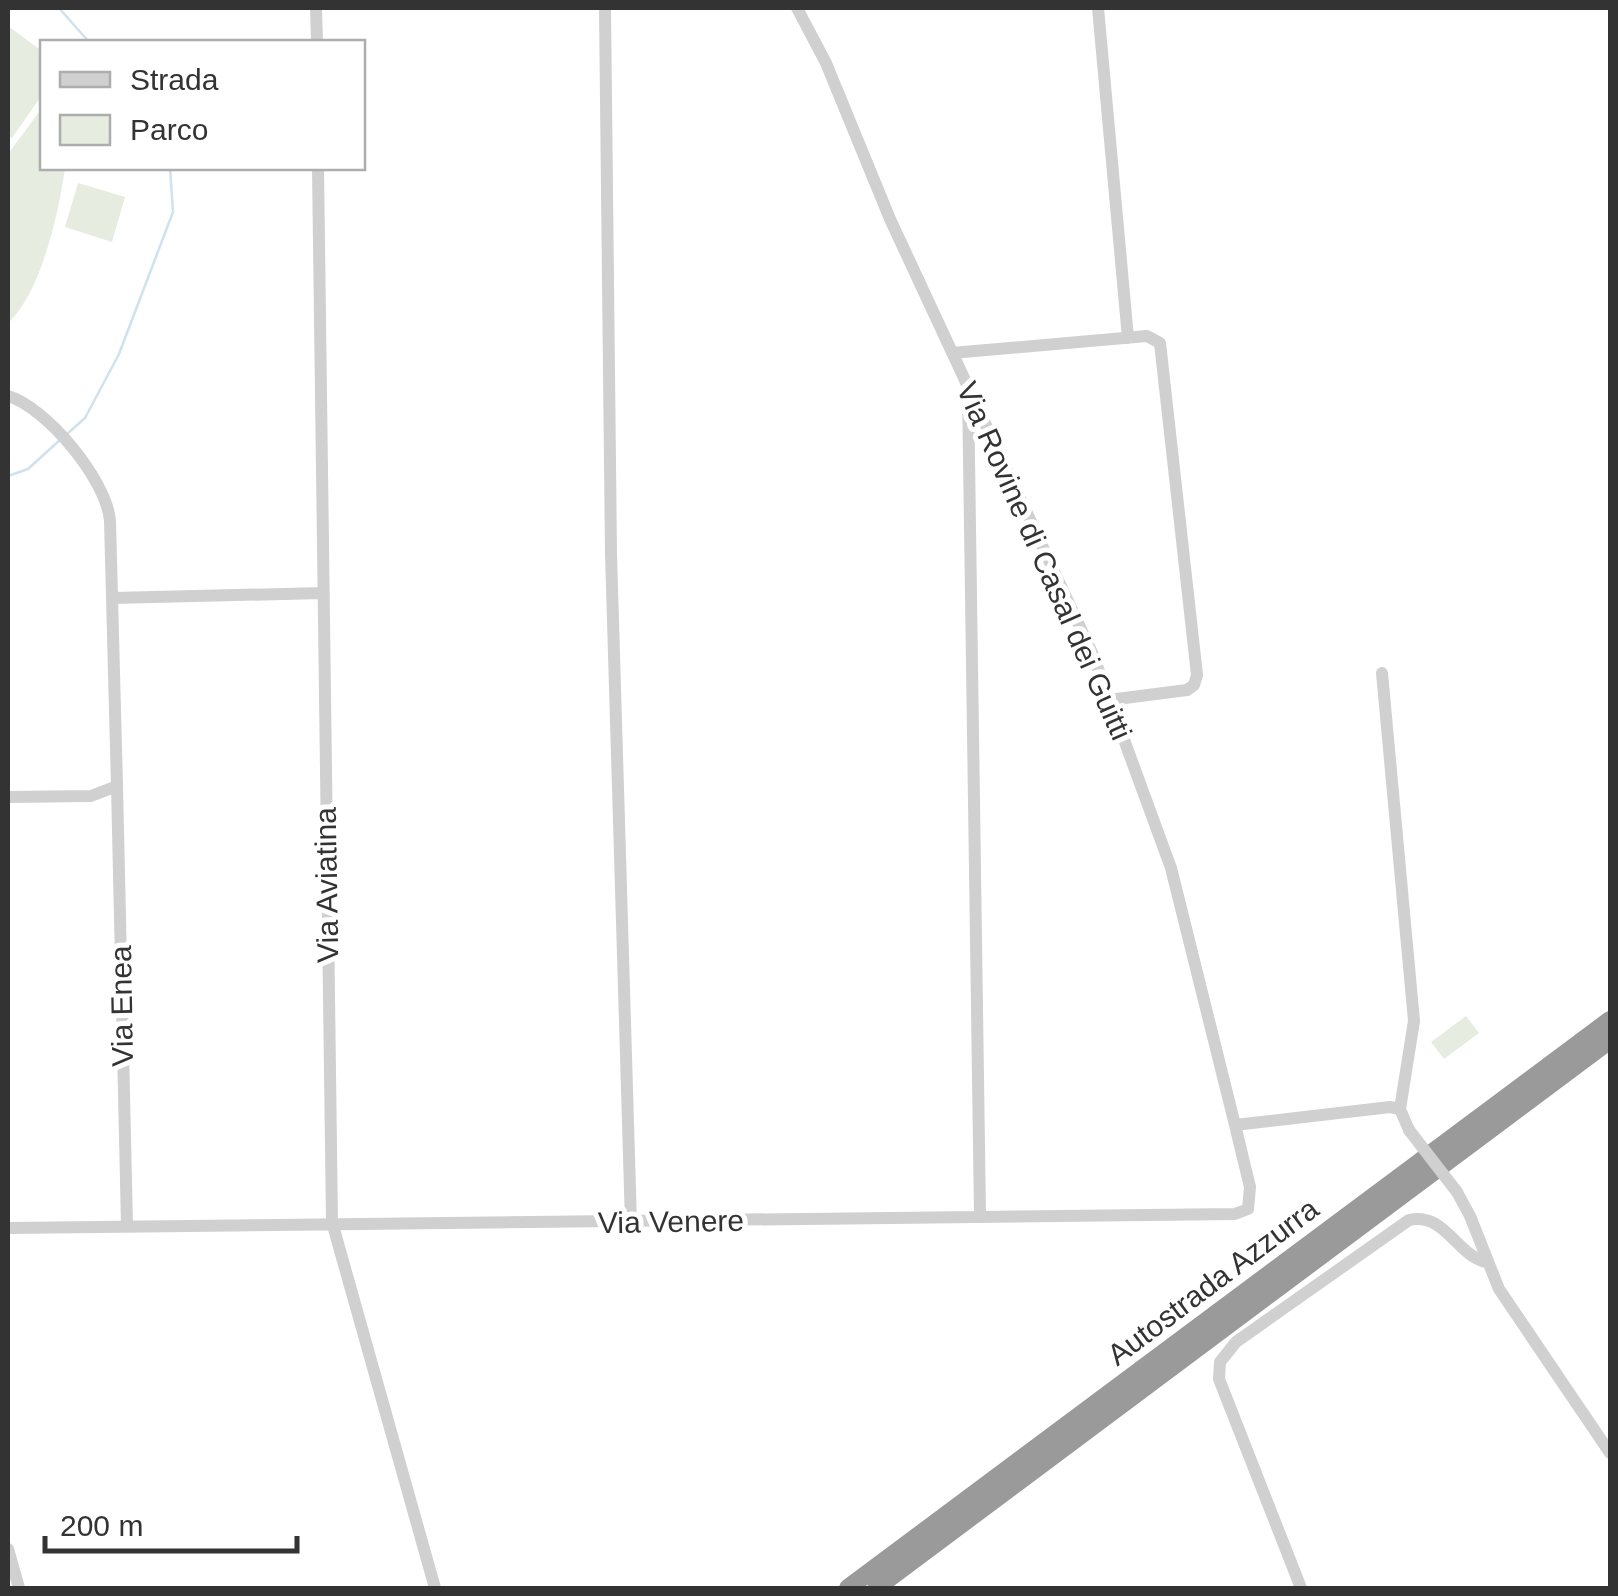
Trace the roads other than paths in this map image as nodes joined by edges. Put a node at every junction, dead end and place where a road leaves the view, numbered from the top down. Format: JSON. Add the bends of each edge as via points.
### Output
{"nodes":[{"id":1,"x":316,"y":8,"type":"edge"},
{"id":2,"x":605,"y":8,"type":"edge"},
{"id":3,"x":797,"y":8,"type":"edge"},
{"id":4,"x":1098,"y":8,"type":"edge"},
{"id":5,"x":317,"y":40,"type":"edge"},
{"id":6,"x":318,"y":170,"type":"edge"},
{"id":7,"x":1128,"y":338,"type":"junction"},
{"id":8,"x":952,"y":353,"type":"junction"},
{"id":9,"x":968,"y":387,"type":"junction"},
{"id":10,"x":8,"y":396,"type":"edge"},
{"id":11,"x":323,"y":593,"type":"junction"},
{"id":12,"x":113,"y":598,"type":"junction"},
{"id":13,"x":1382,"y":672,"type":"dead end"},
{"id":14,"x":1110,"y":700,"type":"junction"},
{"id":15,"x":117,"y":786,"type":"junction"},
{"id":16,"x":8,"y":797,"type":"edge"},
{"id":17,"x":1610,"y":1020,"type":"edge"},
{"id":18,"x":1610,"y":1040,"type":"edge"},
{"id":19,"x":1400,"y":1109,"type":"junction"},
{"id":20,"x":1235,"y":1124,"type":"junction"},
{"id":21,"x":980,"y":1214,"type":"junction"},
{"id":22,"x":332,"y":1222,"type":"junction"},
{"id":23,"x":630,"y":1223,"type":"junction"},
{"id":24,"x":127,"y":1225,"type":"junction"},
{"id":25,"x":8,"y":1228,"type":"edge"},
{"id":26,"x":1486,"y":1262,"type":"junction"},
{"id":27,"x":1610,"y":1453,"type":"edge"},
{"id":28,"x":8,"y":1549,"type":"edge"},
{"id":29,"x":19,"y":1588,"type":"edge"},
{"id":30,"x":436,"y":1588,"type":"edge"},
{"id":31,"x":848,"y":1588,"type":"edge"},
{"id":32,"x":876,"y":1588,"type":"edge"},
{"id":33,"x":1301,"y":1588,"type":"edge"}],
"edges":[{"from":1,"to":5,"type":"street"},
{"from":2,"to":23,"type":"street","via":[[611,554]]},
{"from":3,"to":8,"type":"street","name":"Via Rovine di Casal dei Guitti"},
{"from":4,"to":7,"type":"street"},
{"from":6,"to":11,"type":"street","name":"Via Aviatina"},
{"from":7,"to":8,"type":"street"},
{"from":7,"to":14,"type":"street","via":[[1160,342],[1197,675],[1188,690]]},
{"from":8,"to":9,"type":"street","name":"Via Rovine di Casal dei Guitti"},
{"from":9,"to":14,"type":"street","name":"Via Rovine di Casal dei Guitti"},
{"from":9,"to":21,"type":"street"},
{"from":10,"to":12,"type":"street","name":"Via Enea","via":[[28,404],[96,478],[107,500]]},
{"from":11,"to":12,"type":"street"},
{"from":11,"to":22,"type":"street","name":"Via Aviatina"},
{"from":12,"to":15,"type":"street","name":"Via Enea"},
{"from":13,"to":19,"type":"street","via":[[1414,1021]]},
{"from":14,"to":20,"type":"street","name":"Via Rovine di Casal dei Guitti","via":[[1177,888]]},
{"from":15,"to":16,"type":"street","via":[[92,796]]},
{"from":15,"to":24,"type":"street","name":"Via Enea"},
{"from":17,"to":31,"type":"highway","name":"Autostrada Azzurra"},
{"from":18,"to":32,"type":"highway","name":"Autostrada Azzurra"},
{"from":19,"to":20,"type":"street"},
{"from":19,"to":26,"type":"street","bridge":true,"via":[[1470,1216]]},
{"from":20,"to":21,"type":"street","name":"Via Venere","via":[[1251,1194],[1240,1214]]},
{"from":21,"to":23,"type":"street","name":"Via Venere"},
{"from":22,"to":23,"type":"street","name":"Via Venere"},
{"from":22,"to":24,"type":"street","name":"Via Venere"},
{"from":22,"to":30,"type":"street","name":"Via Aviatina"},
{"from":24,"to":25,"type":"street","name":"Via Venere"},
{"from":26,"to":27,"type":"street"},
{"from":26,"to":33,"type":"street","via":[[1437,1224],[1409,1220],[1236,1342],[1221,1360],[1219,1378]]},
{"from":28,"to":29,"type":"street"}]}
